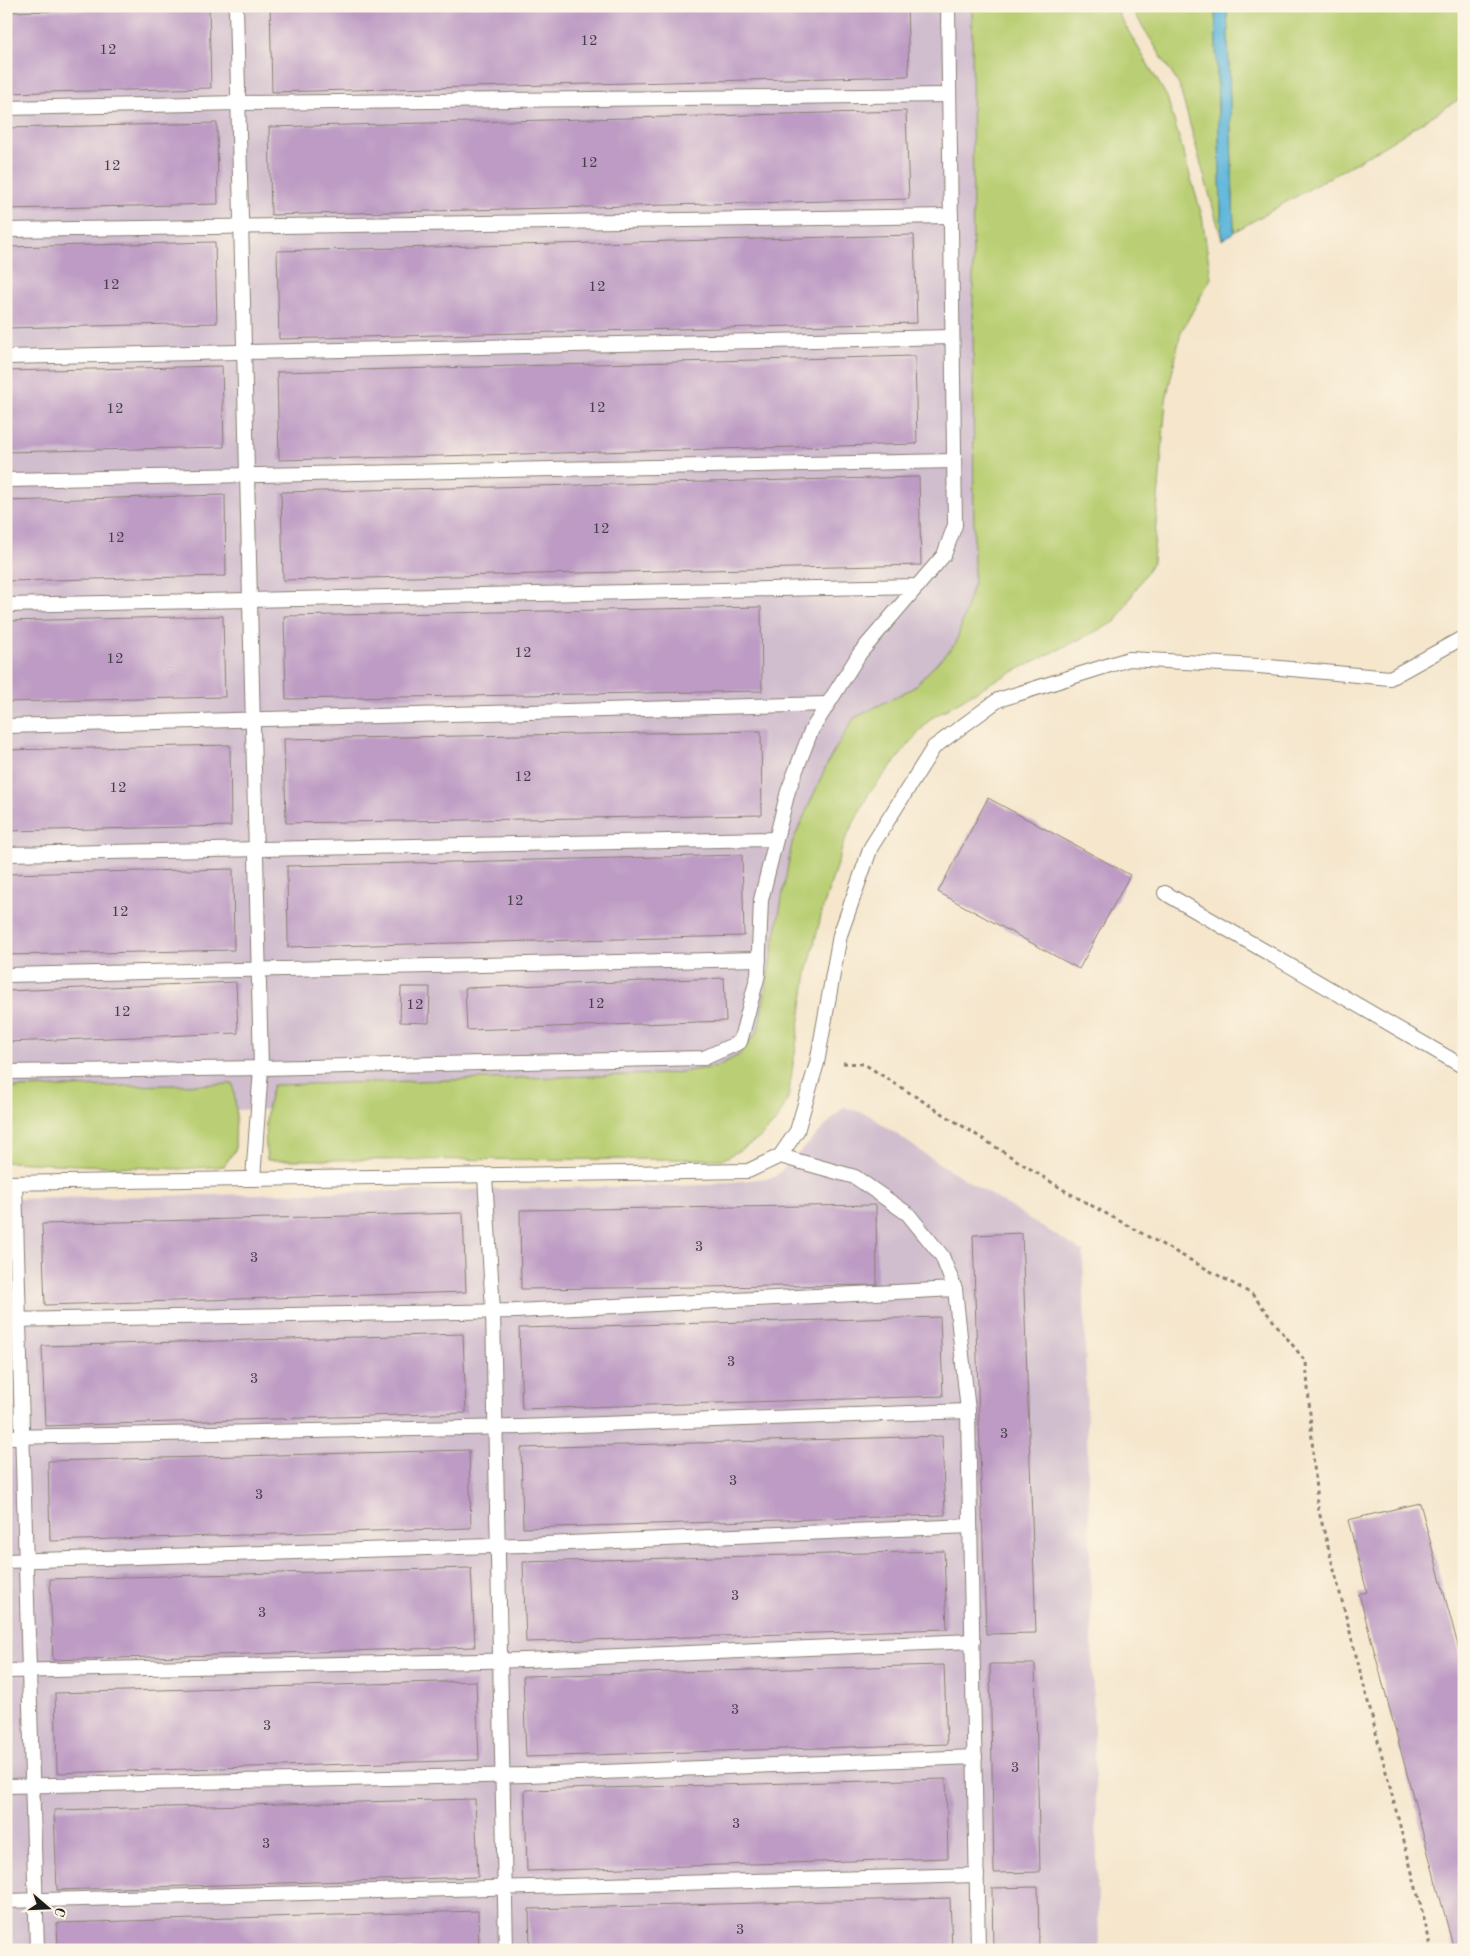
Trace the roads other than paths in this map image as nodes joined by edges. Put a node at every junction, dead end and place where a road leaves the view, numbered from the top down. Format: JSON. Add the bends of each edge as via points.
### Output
{"nodes":[{"id":1,"x":236,"y":6,"type":"edge"},
{"id":2,"x":948,"y":6,"type":"edge"},
{"id":3,"x":949,"y":95,"type":"junction"},
{"id":4,"x":238,"y":103,"type":"junction"},
{"id":5,"x":6,"y":108,"type":"edge"},
{"id":6,"x":951,"y":216,"type":"junction"},
{"id":7,"x":242,"y":226,"type":"junction"},
{"id":8,"x":6,"y":230,"type":"edge"},
{"id":9,"x":952,"y":337,"type":"junction"},
{"id":10,"x":245,"y":352,"type":"junction"},
{"id":11,"x":6,"y":357,"type":"edge"},
{"id":12,"x":954,"y":461,"type":"junction"},
{"id":13,"x":247,"y":476,"type":"junction"},
{"id":14,"x":6,"y":480,"type":"edge"},
{"id":15,"x":918,"y":586,"type":"junction"},
{"id":16,"x":250,"y":602,"type":"junction"},
{"id":17,"x":6,"y":605,"type":"edge"},
{"id":18,"x":1464,"y":637,"type":"edge"},
{"id":19,"x":828,"y":704,"type":"junction"},
{"id":20,"x":253,"y":719,"type":"junction"},
{"id":21,"x":6,"y":726,"type":"edge"},
{"id":22,"x":776,"y":839,"type":"junction"},
{"id":23,"x":256,"y":848,"type":"junction"},
{"id":24,"x":6,"y":854,"type":"edge"},
{"id":25,"x":1166,"y":893,"type":"dead end"},
{"id":26,"x":758,"y":959,"type":"junction"},
{"id":27,"x":259,"y":969,"type":"junction"},
{"id":28,"x":6,"y":975,"type":"edge"},
{"id":29,"x":1464,"y":1067,"type":"edge"},
{"id":30,"x":261,"y":1068,"type":"junction"},
{"id":31,"x":6,"y":1072,"type":"edge"},
{"id":32,"x":780,"y":1156,"type":"junction"},
{"id":33,"x":485,"y":1176,"type":"junction"},
{"id":34,"x":253,"y":1179,"type":"junction"},
{"id":35,"x":10,"y":1183,"type":"edge"},
{"id":36,"x":954,"y":1289,"type":"junction"},
{"id":37,"x":493,"y":1311,"type":"junction"},
{"id":38,"x":12,"y":1320,"type":"edge"},
{"id":39,"x":968,"y":1411,"type":"junction"},
{"id":40,"x":496,"y":1428,"type":"junction"},
{"id":41,"x":6,"y":1437,"type":"edge"},
{"id":42,"x":22,"y":1437,"type":"junction"},
{"id":43,"x":970,"y":1526,"type":"junction"},
{"id":44,"x":497,"y":1546,"type":"junction"},
{"id":45,"x":26,"y":1560,"type":"junction"},
{"id":46,"x":6,"y":1561,"type":"edge"},
{"id":47,"x":972,"y":1641,"type":"junction"},
{"id":48,"x":499,"y":1661,"type":"junction"},
{"id":49,"x":30,"y":1670,"type":"junction"},
{"id":50,"x":6,"y":1671,"type":"edge"},
{"id":51,"x":975,"y":1757,"type":"junction"},
{"id":52,"x":502,"y":1776,"type":"junction"},
{"id":53,"x":6,"y":1786,"type":"edge"},
{"id":54,"x":33,"y":1786,"type":"junction"},
{"id":55,"x":977,"y":1874,"type":"junction"},
{"id":56,"x":505,"y":1889,"type":"junction"},
{"id":57,"x":36,"y":1900,"type":"junction"},
{"id":58,"x":6,"y":1901,"type":"edge"},
{"id":59,"x":37,"y":1950,"type":"edge"},
{"id":60,"x":506,"y":1950,"type":"edge"},
{"id":61,"x":978,"y":1950,"type":"edge"}],
"edges":[{"from":1,"to":4,"type":"lane"},
{"from":2,"to":3,"type":"lane"},
{"from":3,"to":4,"type":"lane"},
{"from":3,"to":6,"type":"lane"},
{"from":4,"to":5,"type":"lane"},
{"from":4,"to":7,"type":"lane"},
{"from":6,"to":7,"type":"lane"},
{"from":6,"to":9,"type":"lane"},
{"from":7,"to":8,"type":"lane"},
{"from":7,"to":10,"type":"lane"},
{"from":9,"to":10,"type":"lane"},
{"from":9,"to":12,"type":"lane"},
{"from":10,"to":11,"type":"lane"},
{"from":10,"to":13,"type":"lane"},
{"from":12,"to":13,"type":"lane"},
{"from":12,"to":15,"type":"lane","via":[[955,525],[944,555]]},
{"from":13,"to":14,"type":"lane"},
{"from":13,"to":16,"type":"lane"},
{"from":15,"to":16,"type":"lane"},
{"from":15,"to":19,"type":"lane","via":[[860,653]]},
{"from":16,"to":17,"type":"lane"},
{"from":16,"to":20,"type":"lane"},
{"from":18,"to":32,"type":"lane","via":[[1390,678],[1129,659],[998,700],[934,747],[871,847],[840,936],[817,1063],[797,1131]]},
{"from":19,"to":20,"type":"lane"},
{"from":19,"to":22,"type":"lane","via":[[811,731],[797,766]]},
{"from":20,"to":21,"type":"lane"},
{"from":20,"to":23,"type":"lane"},
{"from":22,"to":23,"type":"lane"},
{"from":22,"to":26,"type":"lane","via":[[761,900]]},
{"from":23,"to":24,"type":"lane"},
{"from":23,"to":27,"type":"lane"},
{"from":25,"to":29,"type":"lane"},
{"from":26,"to":27,"type":"lane"},
{"from":26,"to":30,"type":"lane","via":[[758,975],[740,1042],[704,1058]]},
{"from":27,"to":28,"type":"lane"},
{"from":27,"to":30,"type":"lane"},
{"from":30,"to":31,"type":"lane"},
{"from":30,"to":34,"type":"lane"},
{"from":32,"to":33,"type":"lane","via":[[748,1171]]},
{"from":32,"to":36,"type":"lane","via":[[855,1177],[908,1214],[942,1256]]},
{"from":33,"to":34,"type":"lane"},
{"from":33,"to":37,"type":"lane"},
{"from":34,"to":35,"type":"lane"},
{"from":35,"to":38,"type":"lane"},
{"from":36,"to":37,"type":"lane"},
{"from":36,"to":39,"type":"lane"},
{"from":37,"to":38,"type":"lane"},
{"from":37,"to":40,"type":"lane"},
{"from":38,"to":42,"type":"lane"},
{"from":39,"to":40,"type":"lane"},
{"from":39,"to":43,"type":"lane"},
{"from":40,"to":42,"type":"lane"},
{"from":40,"to":44,"type":"lane"},
{"from":41,"to":42,"type":"lane"},
{"from":42,"to":45,"type":"lane"},
{"from":43,"to":44,"type":"lane"},
{"from":43,"to":47,"type":"lane"},
{"from":44,"to":45,"type":"lane"},
{"from":44,"to":48,"type":"lane"},
{"from":45,"to":46,"type":"lane"},
{"from":45,"to":49,"type":"lane"},
{"from":47,"to":48,"type":"lane"},
{"from":47,"to":51,"type":"lane"},
{"from":48,"to":49,"type":"lane"},
{"from":48,"to":52,"type":"lane"},
{"from":49,"to":50,"type":"lane"},
{"from":49,"to":54,"type":"lane"},
{"from":51,"to":52,"type":"lane"},
{"from":51,"to":55,"type":"lane"},
{"from":52,"to":54,"type":"lane"},
{"from":52,"to":56,"type":"lane"},
{"from":53,"to":54,"type":"lane"},
{"from":54,"to":57,"type":"lane"},
{"from":55,"to":56,"type":"lane"},
{"from":55,"to":61,"type":"lane"},
{"from":56,"to":57,"type":"lane"},
{"from":56,"to":60,"type":"lane"},
{"from":57,"to":58,"type":"lane"},
{"from":57,"to":59,"type":"lane"}]}
